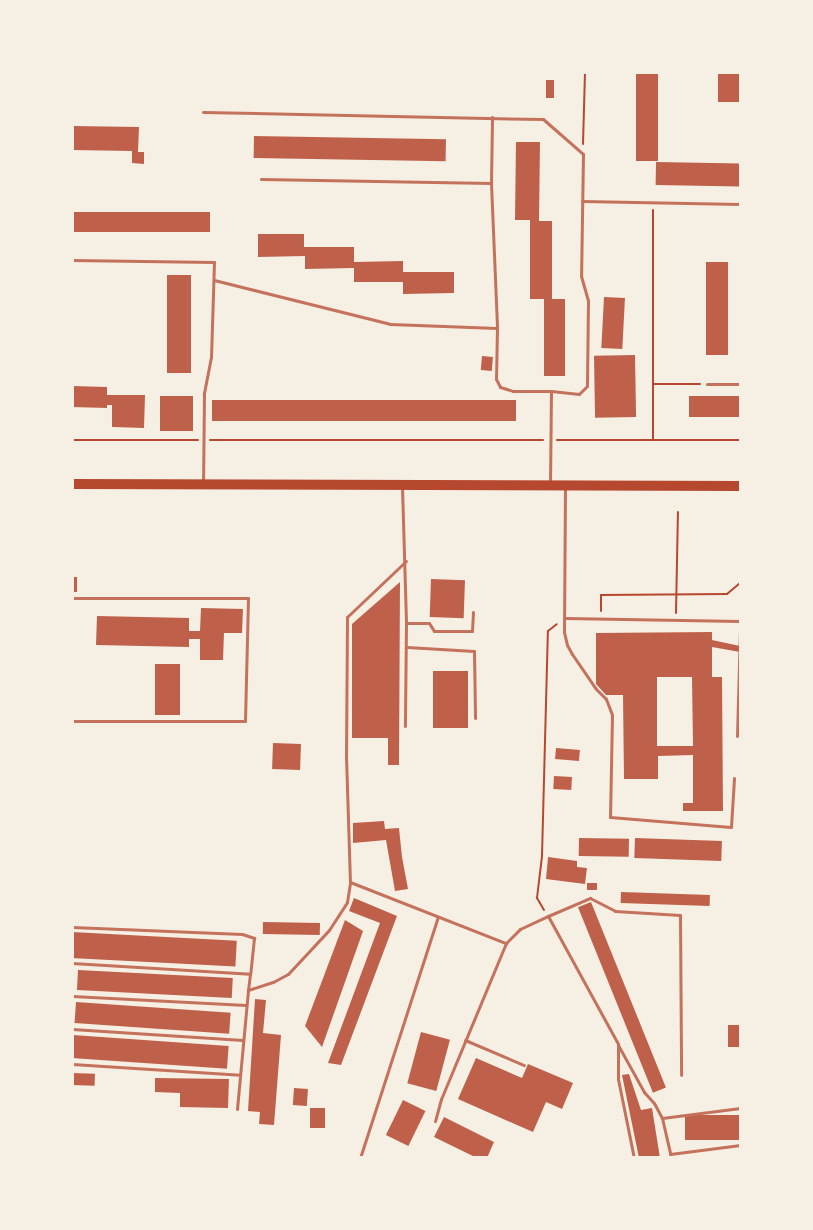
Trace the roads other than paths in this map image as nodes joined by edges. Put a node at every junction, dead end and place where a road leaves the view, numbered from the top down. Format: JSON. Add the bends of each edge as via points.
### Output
{"nodes":[{"id":1,"x":203,"y":112,"type":"dead end"},
{"id":2,"x":492,"y":118,"type":"junction"},
{"id":3,"x":260,"y":179,"type":"dead end"},
{"id":4,"x":491,"y":183,"type":"junction"},
{"id":5,"x":582,"y":201,"type":"junction"},
{"id":6,"x":740,"y":204,"type":"edge"},
{"id":7,"x":72,"y":260,"type":"edge"},
{"id":8,"x":214,"y":280,"type":"junction"},
{"id":9,"x":496,"y":328,"type":"junction"},
{"id":10,"x":707,"y":384,"type":"road end"},
{"id":11,"x":740,"y":384,"type":"edge"},
{"id":12,"x":551,"y":391,"type":"junction"},
{"id":13,"x":72,"y":484,"type":"edge"},
{"id":14,"x":203,"y":484,"type":"junction"},
{"id":15,"x":402,"y":484,"type":"junction"},
{"id":16,"x":550,"y":485,"type":"junction"},
{"id":17,"x":565,"y":485,"type":"junction"},
{"id":18,"x":740,"y":486,"type":"edge"},
{"id":19,"x":406,"y":561,"type":"junction"},
{"id":20,"x":72,"y":598,"type":"edge"},
{"id":21,"x":473,"y":612,"type":"dead end"},
{"id":22,"x":564,"y":618,"type":"junction"},
{"id":23,"x":740,"y":620,"type":"edge"},
{"id":24,"x":406,"y":622,"type":"junction"},
{"id":25,"x":740,"y":629,"type":"edge"},
{"id":26,"x":406,"y":647,"type":"junction"},
{"id":27,"x":475,"y":718,"type":"dead end"},
{"id":28,"x":72,"y":721,"type":"edge"},
{"id":29,"x":405,"y":726,"type":"dead end"},
{"id":30,"x":737,"y":736,"type":"dead end"},
{"id":31,"x":734,"y":778,"type":"dead end"},
{"id":32,"x":350,"y":882,"type":"junction"},
{"id":33,"x":548,"y":916,"type":"junction"},
{"id":34,"x":438,"y":917,"type":"junction"},
{"id":35,"x":72,"y":927,"type":"edge"},
{"id":36,"x":506,"y":943,"type":"junction"},
{"id":37,"x":72,"y":963,"type":"edge"},
{"id":38,"x":250,"y":974,"type":"junction"},
{"id":39,"x":248,"y":990,"type":"junction"},
{"id":40,"x":72,"y":996,"type":"edge"},
{"id":41,"x":246,"y":1005,"type":"junction"},
{"id":42,"x":72,"y":1029,"type":"edge"},
{"id":43,"x":243,"y":1040,"type":"junction"},
{"id":44,"x":465,"y":1040,"type":"junction"},
{"id":45,"x":618,"y":1044,"type":"junction"},
{"id":46,"x":72,"y":1064,"type":"edge"},
{"id":47,"x":524,"y":1065,"type":"dead end"},
{"id":48,"x":240,"y":1075,"type":"junction"},
{"id":49,"x":681,"y":1075,"type":"dead end"},
{"id":50,"x":740,"y":1108,"type":"edge"},
{"id":51,"x":237,"y":1109,"type":"dead end"},
{"id":52,"x":662,"y":1118,"type":"junction"},
{"id":53,"x":434,"y":1121,"type":"dead end"},
{"id":54,"x":740,"y":1145,"type":"edge"},
{"id":55,"x":360,"y":1158,"type":"edge"},
{"id":56,"x":634,"y":1158,"type":"edge"}],
"edges":[{"from":1,"to":2,"type":"lane"},
{"from":2,"to":4,"type":"lane"},
{"from":2,"to":5,"type":"lane","via":[[543,119],[582,154]]},
{"from":3,"to":4,"type":"lane"},
{"from":4,"to":9,"type":"lane"},
{"from":5,"to":6,"type":"lane"},
{"from":5,"to":12,"type":"lane","via":[[581,276],[588,300],[587,386],[579,394]]},
{"from":7,"to":8,"type":"lane","via":[[214,262]]},
{"from":8,"to":9,"type":"lane","via":[[390,324]]},
{"from":8,"to":14,"type":"lane","via":[[211,357],[204,394]]},
{"from":9,"to":12,"type":"lane","via":[[496,379],[500,386],[513,391]]},
{"from":10,"to":11,"type":"lane"},
{"from":12,"to":16,"type":"lane"},
{"from":13,"to":14,"type":"main road"},
{"from":14,"to":15,"type":"main road"},
{"from":15,"to":16,"type":"main road"},
{"from":15,"to":19,"type":"lane"},
{"from":16,"to":17,"type":"main road"},
{"from":17,"to":18,"type":"main road"},
{"from":17,"to":22,"type":"lane"},
{"from":19,"to":24,"type":"lane"},
{"from":19,"to":32,"type":"lane","via":[[346,617]]},
{"from":20,"to":28,"type":"lane","via":[[248,598],[245,721]]},
{"from":21,"to":24,"type":"lane","via":[[472,631],[434,631],[429,623]]},
{"from":22,"to":23,"type":"lane"},
{"from":22,"to":31,"type":"lane","via":[[567,645],[606,699],[612,715],[610,817],[731,827]]},
{"from":24,"to":26,"type":"lane"},
{"from":25,"to":30,"type":"lane"},
{"from":26,"to":27,"type":"lane","via":[[474,651]]},
{"from":26,"to":29,"type":"lane"},
{"from":32,"to":34,"type":"lane"},
{"from":32,"to":39,"type":"lane","via":[[347,902],[329,930],[288,974]]},
{"from":33,"to":36,"type":"lane","via":[[520,929]]},
{"from":33,"to":45,"type":"lane"},
{"from":33,"to":49,"type":"lane","via":[[590,898],[615,911],[680,914]]},
{"from":34,"to":36,"type":"lane"},
{"from":34,"to":55,"type":"lane"},
{"from":35,"to":38,"type":"lane","via":[[242,934],[254,938]]},
{"from":36,"to":44,"type":"lane"},
{"from":37,"to":38,"type":"lane"},
{"from":38,"to":39,"type":"lane"},
{"from":39,"to":41,"type":"lane"},
{"from":40,"to":41,"type":"lane"},
{"from":41,"to":43,"type":"lane"},
{"from":42,"to":43,"type":"lane"},
{"from":43,"to":48,"type":"lane"},
{"from":44,"to":47,"type":"lane"},
{"from":44,"to":53,"type":"lane"},
{"from":45,"to":52,"type":"lane"},
{"from":45,"to":56,"type":"lane","via":[[618,1079]]},
{"from":46,"to":48,"type":"lane"},
{"from":48,"to":51,"type":"lane"},
{"from":50,"to":52,"type":"lane"},
{"from":52,"to":54,"type":"lane","via":[[670,1154]]}]}
